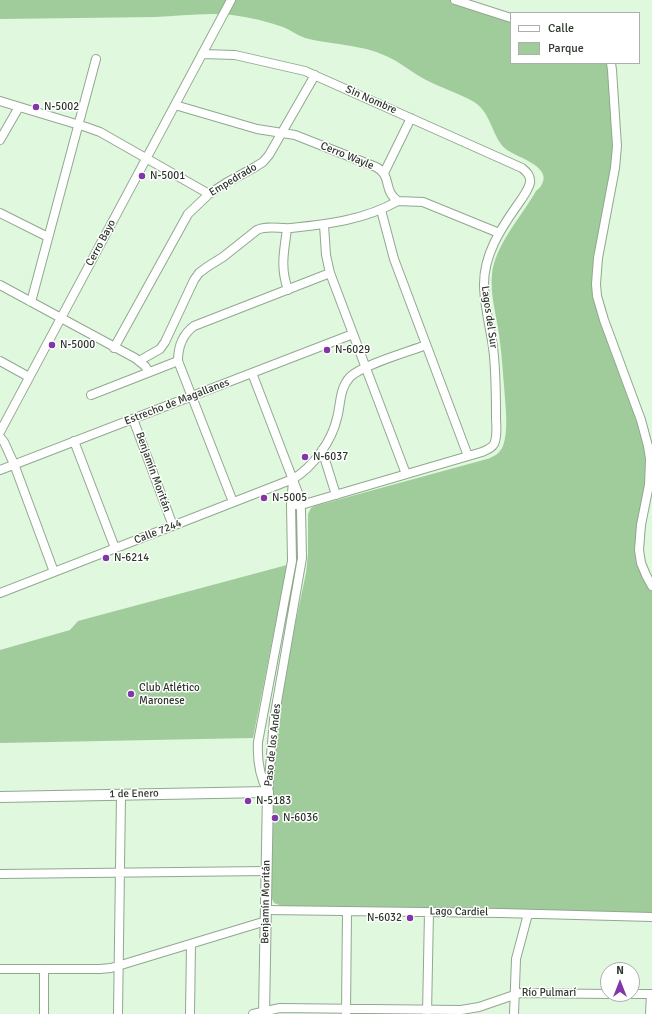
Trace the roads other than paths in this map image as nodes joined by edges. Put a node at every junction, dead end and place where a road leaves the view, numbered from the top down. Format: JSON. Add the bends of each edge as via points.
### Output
{"nodes":[{"id":1,"x":231,"y":0,"type":"edge"},
{"id":2,"x":455,"y":0,"type":"edge"},
{"id":3,"x":510,"y":18,"type":"edge"},
{"id":4,"x":202,"y":54,"type":"junction"},
{"id":5,"x":96,"y":59,"type":"dead end"},
{"id":6,"x":611,"y":64,"type":"edge"},
{"id":7,"x":315,"y":75,"type":"junction"},
{"id":8,"x":0,"y":101,"type":"edge"},
{"id":9,"x":175,"y":105,"type":"junction"},
{"id":10,"x":19,"y":107,"type":"junction"},
{"id":11,"x":411,"y":118,"type":"junction"},
{"id":12,"x":78,"y":124,"type":"junction"},
{"id":13,"x":282,"y":133,"type":"junction"},
{"id":14,"x":0,"y":140,"type":"edge"},
{"id":15,"x":146,"y":158,"type":"junction"},
{"id":16,"x":384,"y":173,"type":"junction"},
{"id":17,"x":530,"y":177,"type":"joint"},
{"id":18,"x":209,"y":194,"type":"junction"},
{"id":19,"x":398,"y":201,"type":"junction"},
{"id":20,"x":382,"y":210,"type":"junction"},
{"id":21,"x":0,"y":213,"type":"edge"},
{"id":22,"x":324,"y":225,"type":"junction"},
{"id":23,"x":287,"y":229,"type":"junction"},
{"id":24,"x":499,"y":234,"type":"junction"},
{"id":25,"x":48,"y":237,"type":"junction"},
{"id":26,"x":330,"y":273,"type":"junction"},
{"id":27,"x":0,"y":285,"type":"edge"},
{"id":28,"x":288,"y":290,"type":"junction"},
{"id":29,"x":31,"y":302,"type":"junction"},
{"id":30,"x":60,"y":318,"type":"junction"},
{"id":31,"x":353,"y":334,"type":"junction"},
{"id":32,"x":426,"y":345,"type":"junction"},
{"id":33,"x":114,"y":348,"type":"junction"},
{"id":34,"x":178,"y":356,"type":"junction"},
{"id":35,"x":0,"y":361,"type":"edge"},
{"id":36,"x":139,"y":361,"type":"junction"},
{"id":37,"x":366,"y":367,"type":"junction"},
{"id":38,"x":149,"y":372,"type":"junction"},
{"id":39,"x":252,"y":373,"type":"junction"},
{"id":40,"x":29,"y":377,"type":"junction"},
{"id":41,"x":91,"y":395,"type":"dead end"},
{"id":42,"x":192,"y":396,"type":"junction"},
{"id":43,"x":133,"y":419,"type":"junction"},
{"id":44,"x":0,"y":432,"type":"edge"},
{"id":45,"x":0,"y":437,"type":"edge"},
{"id":46,"x":74,"y":441,"type":"junction"},
{"id":47,"x":322,"y":450,"type":"junction"},
{"id":48,"x":468,"y":456,"type":"junction"},
{"id":49,"x":14,"y":464,"type":"junction"},
{"id":50,"x":0,"y":470,"type":"edge"},
{"id":51,"x":406,"y":474,"type":"junction"},
{"id":52,"x":293,"y":479,"type":"junction"},
{"id":53,"x":336,"y":494,"type":"junction"},
{"id":54,"x":233,"y":502,"type":"junction"},
{"id":55,"x":291,"y":505,"type":"junction"},
{"id":56,"x":301,"y":505,"type":"junction"},
{"id":57,"x":173,"y":526,"type":"junction"},
{"id":58,"x":115,"y":548,"type":"junction"},
{"id":59,"x":54,"y":572,"type":"junction"},
{"id":60,"x":652,"y":586,"type":"edge"},
{"id":61,"x":0,"y":593,"type":"edge"},
{"id":62,"x":268,"y":792,"type":"junction"},
{"id":63,"x":121,"y":795,"type":"junction"},
{"id":64,"x":0,"y":797,"type":"edge"},
{"id":65,"x":267,"y":871,"type":"junction"},
{"id":66,"x":120,"y":872,"type":"junction"},
{"id":67,"x":0,"y":874,"type":"edge"},
{"id":68,"x":266,"y":910,"type":"junction"},
{"id":69,"x":347,"y":911,"type":"junction"},
{"id":70,"x":429,"y":912,"type":"junction"},
{"id":71,"x":528,"y":914,"type":"junction"},
{"id":72,"x":652,"y":917,"type":"edge"},
{"id":73,"x":266,"y":921,"type":"junction"},
{"id":74,"x":190,"y":944,"type":"junction"},
{"id":75,"x":118,"y":966,"type":"junction"},
{"id":76,"x":0,"y":969,"type":"edge"},
{"id":77,"x":44,"y":969,"type":"junction"},
{"id":78,"x":515,"y":994,"type":"junction"},
{"id":79,"x":600,"y":994,"type":"edge"},
{"id":80,"x":640,"y":994,"type":"edge"},
{"id":81,"x":651,"y":994,"type":"edge"},
{"id":82,"x":346,"y":1011,"type":"edge"},
{"id":83,"x":264,"y":1012,"type":"edge"},
{"id":84,"x":427,"y":1012,"type":"edge"},
{"id":85,"x":44,"y":1014,"type":"edge"},
{"id":86,"x":118,"y":1014,"type":"edge"},
{"id":87,"x":190,"y":1014,"type":"edge"},
{"id":88,"x":253,"y":1014,"type":"edge"},
{"id":89,"x":514,"y":1014,"type":"edge"},
{"id":90,"x":650,"y":1014,"type":"edge"}],
"edges":[{"from":1,"to":4,"type":"street","name":"Cerro Bayo"},
{"from":2,"to":3,"type":"street"},
{"from":4,"to":7,"type":"street","name":"Sin Nombre","via":[[250,58]]},
{"from":4,"to":9,"type":"street","name":"Cerro Bayo"},
{"from":5,"to":12,"type":"street"},
{"from":6,"to":60,"type":"street","via":[[617,146],[597,264],[596,284],[604,320],[648,446],[650,484],[640,525],[639,550],[641,563]]},
{"from":7,"to":11,"type":"street","name":"Sin Nombre"},
{"from":7,"to":13,"type":"street","name":"Empedrado"},
{"from":8,"to":10,"type":"street"},
{"from":9,"to":13,"type":"street","name":"Cerro Wayle","via":[[257,129]]},
{"from":9,"to":15,"type":"street","name":"Cerro Bayo"},
{"from":10,"to":12,"type":"street"},
{"from":10,"to":14,"type":"street"},
{"from":11,"to":16,"type":"street"},
{"from":11,"to":17,"type":"street","name":"Sin Nombre","via":[[522,168]]},
{"from":12,"to":15,"type":"street","via":[[100,132]]},
{"from":12,"to":25,"type":"street"},
{"from":13,"to":16,"type":"street","name":"Cerro Wayle","via":[[376,167]]},
{"from":13,"to":18,"type":"street","name":"Empedrado","via":[[264,162]]},
{"from":15,"to":18,"type":"street"},
{"from":15,"to":30,"type":"street","name":"Cerro Bayo"},
{"from":16,"to":19,"type":"street","name":"Cerro Wayle","via":[[390,193]]},
{"from":17,"to":24,"type":"street","name":"Lagos del Sur","via":[[527,190]]},
{"from":18,"to":33,"type":"street","name":"Empedrado","via":[[183,223]]},
{"from":19,"to":20,"type":"street"},
{"from":19,"to":24,"type":"street","via":[[423,202]]},
{"from":20,"to":22,"type":"street"},
{"from":20,"to":32,"type":"street","via":[[394,259]]},
{"from":21,"to":25,"type":"street"},
{"from":22,"to":23,"type":"street"},
{"from":22,"to":26,"type":"street"},
{"from":23,"to":28,"type":"street","via":[[283,277]]},
{"from":23,"to":36,"type":"street","via":[[257,230],[199,273],[165,342],[160,349]]},
{"from":24,"to":48,"type":"street","name":"Lagos del Sur","via":[[485,266],[484,277],[496,377],[496,435],[494,444],[487,450]]},
{"from":25,"to":29,"type":"street"},
{"from":26,"to":28,"type":"street"},
{"from":26,"to":31,"type":"street"},
{"from":27,"to":29,"type":"street"},
{"from":28,"to":34,"type":"street","via":[[194,326],[185,336]]},
{"from":29,"to":30,"type":"street"},
{"from":30,"to":33,"type":"street"},
{"from":30,"to":40,"type":"street","name":"Cerro Bayo"},
{"from":31,"to":37,"type":"street"},
{"from":31,"to":39,"type":"street","name":"Estrecho de Magallanes"},
{"from":32,"to":37,"type":"street"},
{"from":32,"to":48,"type":"street"},
{"from":33,"to":36,"type":"street"},
{"from":34,"to":38,"type":"street"},
{"from":34,"to":42,"type":"street"},
{"from":35,"to":40,"type":"street"},
{"from":36,"to":38,"type":"street"},
{"from":37,"to":47,"type":"street","via":[[345,383],[338,418]]},
{"from":37,"to":51,"type":"street"},
{"from":38,"to":41,"type":"street"},
{"from":39,"to":42,"type":"street","name":"Estrecho de Magallanes"},
{"from":39,"to":52,"type":"street","name":"Paso de los Andes"},
{"from":40,"to":44,"type":"street","name":"Cerro Bayo"},
{"from":42,"to":43,"type":"street","name":"Estrecho de Magallanes"},
{"from":42,"to":54,"type":"street"},
{"from":43,"to":46,"type":"street","name":"Estrecho de Magallanes"},
{"from":43,"to":57,"type":"street","name":"Benjamín Moritán"},
{"from":45,"to":49,"type":"street"},
{"from":46,"to":49,"type":"street","name":"Estrecho de Magallanes"},
{"from":46,"to":58,"type":"street"},
{"from":47,"to":52,"type":"street"},
{"from":47,"to":53,"type":"street"},
{"from":48,"to":51,"type":"street"},
{"from":49,"to":50,"type":"street","name":"Estrecho de Magallanes"},
{"from":49,"to":59,"type":"street"},
{"from":51,"to":53,"type":"street"},
{"from":52,"to":54,"type":"street","name":"Calle 7244"},
{"from":52,"to":55,"type":"street","name":"Paso de los Andes"},
{"from":52,"to":56,"type":"street","name":"Paso de los Andes"},
{"from":53,"to":56,"type":"street"},
{"from":54,"to":57,"type":"street","name":"Calle 7244"},
{"from":55,"to":56,"type":"street"},
{"from":55,"to":62,"type":"street","name":"Paso de los Andes","via":[[290,572],[258,742],[259,771]]},
{"from":56,"to":62,"type":"street","name":"Paso de los Andes","via":[[302,563],[274,719]]},
{"from":57,"to":58,"type":"street","name":"Calle 7244"},
{"from":58,"to":59,"type":"street","name":"Calle 7244"},
{"from":59,"to":61,"type":"street","name":"Calle 7244"},
{"from":62,"to":63,"type":"street","name":"1 de Enero"},
{"from":62,"to":65,"type":"street","name":"Benjamín Moritán"},
{"from":63,"to":64,"type":"street","name":"1 de Enero"},
{"from":63,"to":66,"type":"street"},
{"from":65,"to":66,"type":"street"},
{"from":65,"to":68,"type":"street","name":"Benjamín Moritán"},
{"from":66,"to":67,"type":"street"},
{"from":66,"to":75,"type":"street"},
{"from":68,"to":69,"type":"street","name":"Lago Cardiel"},
{"from":68,"to":73,"type":"street","name":"Benjamín Moritán"},
{"from":69,"to":70,"type":"street","name":"Lago Cardiel"},
{"from":69,"to":82,"type":"street"},
{"from":70,"to":71,"type":"street","name":"Lago Cardiel"},
{"from":70,"to":84,"type":"street"},
{"from":71,"to":72,"type":"street","name":"Lago Cardiel"},
{"from":71,"to":78,"type":"street","via":[[517,951]]},
{"from":73,"to":74,"type":"street"},
{"from":73,"to":83,"type":"street","name":"Benjamín Moritán"},
{"from":74,"to":75,"type":"street"},
{"from":74,"to":87,"type":"street"},
{"from":75,"to":77,"type":"street","via":[[100,969]]},
{"from":75,"to":86,"type":"street"},
{"from":76,"to":77,"type":"street"},
{"from":77,"to":85,"type":"street"},
{"from":78,"to":79,"type":"street","name":"Río Pulmarí"},
{"from":78,"to":84,"type":"street","name":"Río Pulmarí","via":[[473,1009]]},
{"from":78,"to":89,"type":"street"},
{"from":80,"to":81,"type":"street"},
{"from":81,"to":90,"type":"street"},
{"from":82,"to":83,"type":"street","name":"Río Pulmarí","via":[[280,1008]]},
{"from":82,"to":84,"type":"street","name":"Río Pulmarí"},
{"from":83,"to":88,"type":"street","name":"Río Pulmarí"}]}
